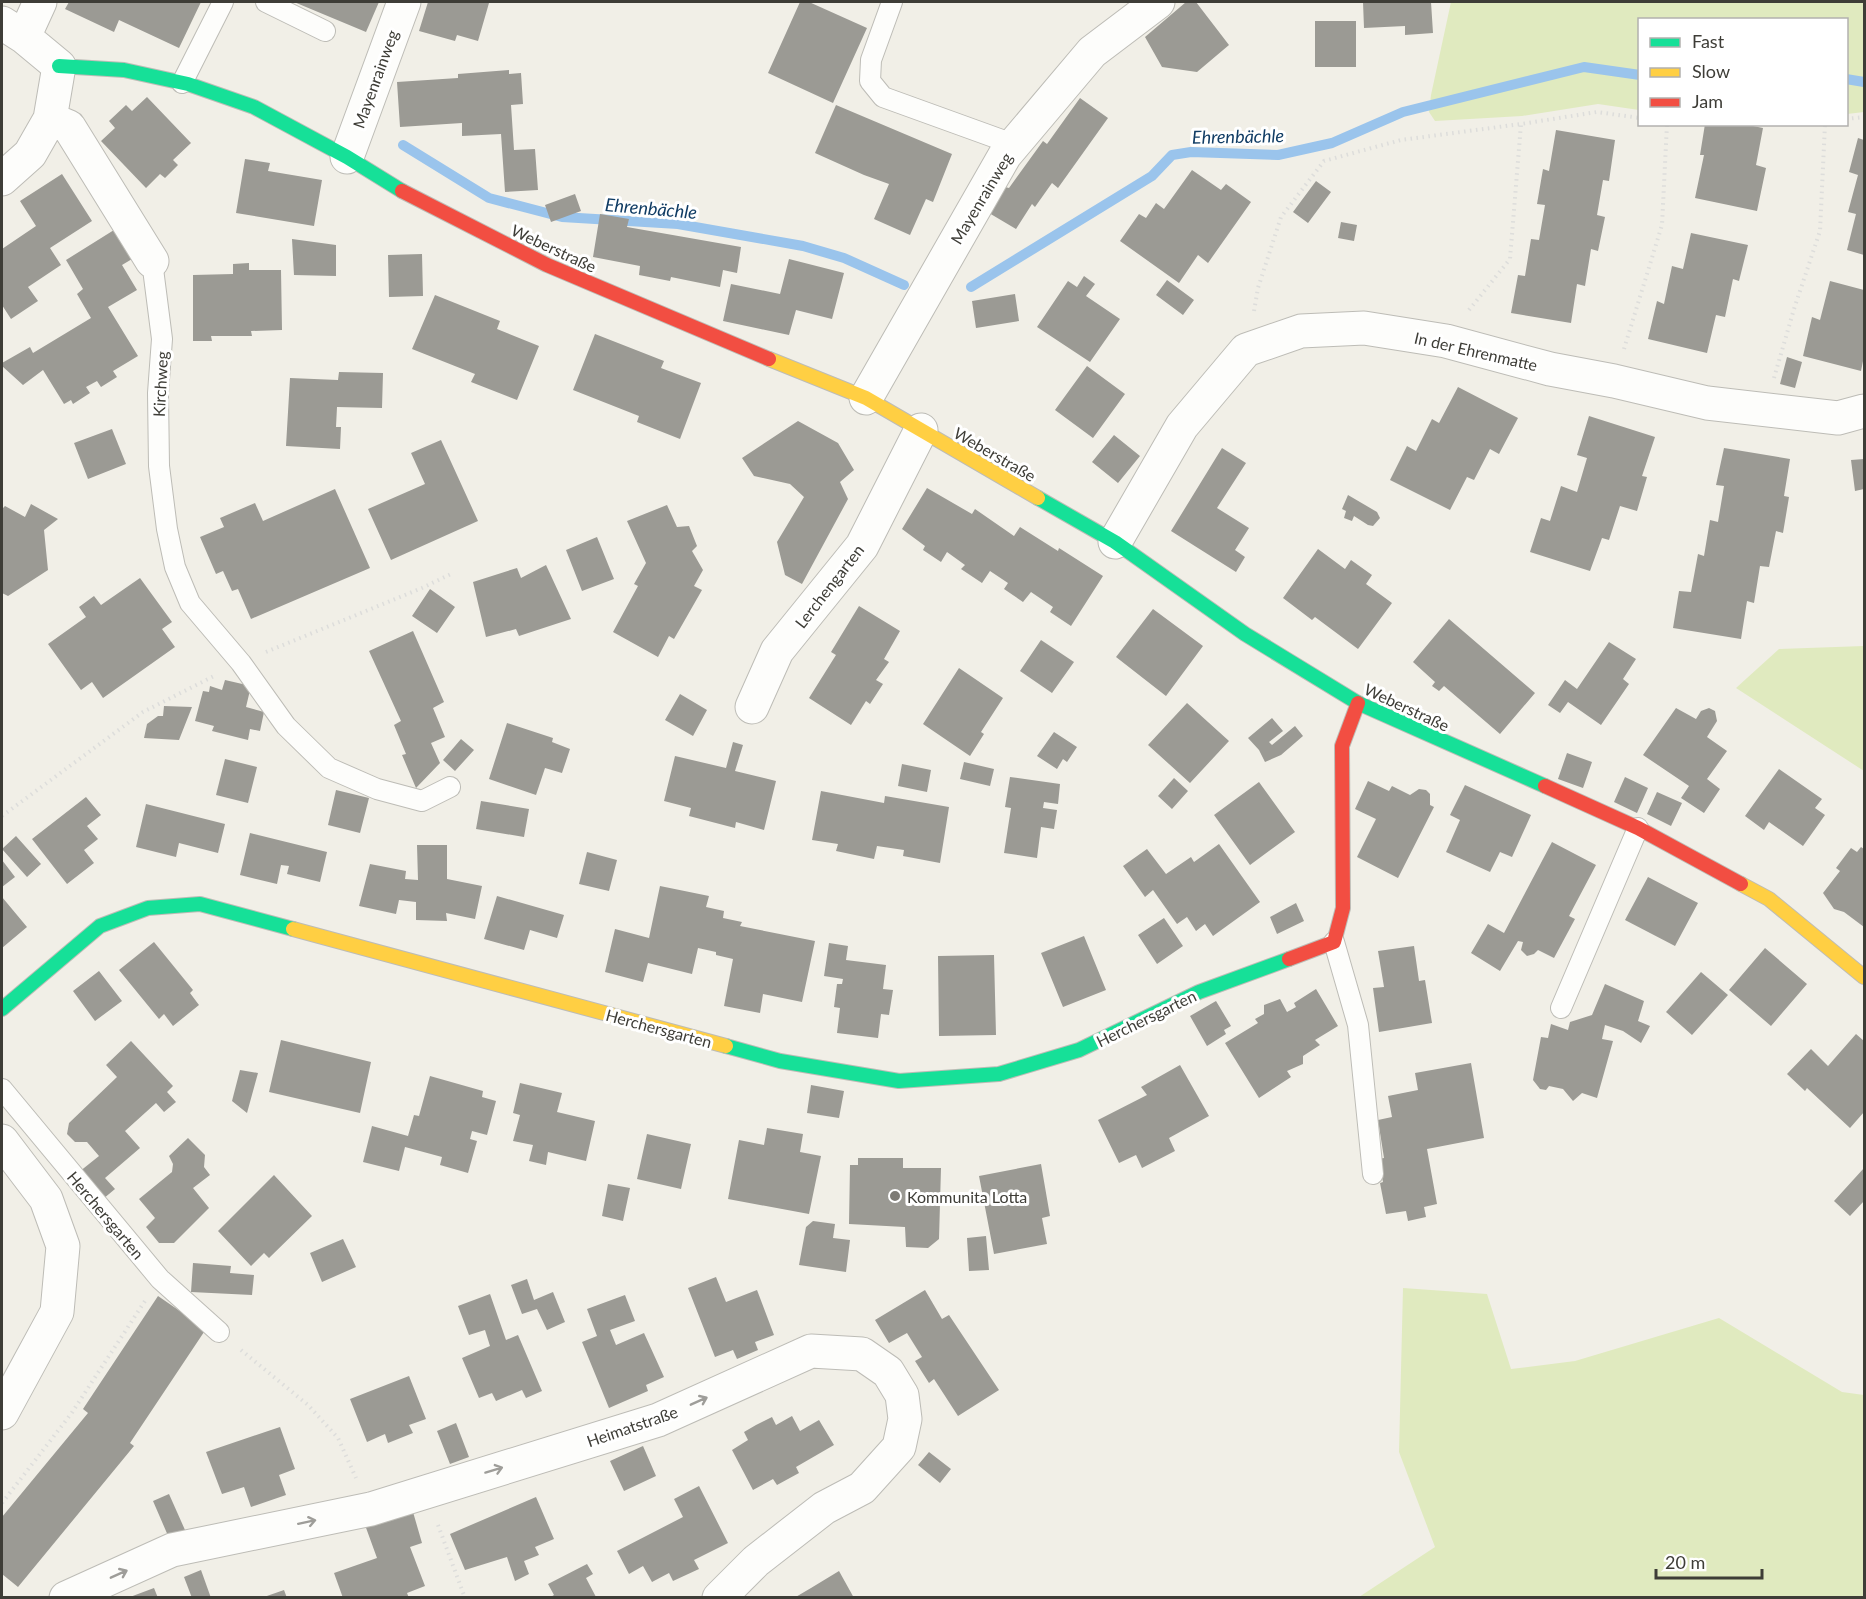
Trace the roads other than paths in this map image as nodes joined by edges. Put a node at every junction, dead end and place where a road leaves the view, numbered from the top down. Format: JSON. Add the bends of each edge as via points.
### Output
{"nodes":[{"id":1,"x":40,"y":2,"type":"edge"},
{"id":2,"x":223,"y":2,"type":"edge"},
{"id":3,"x":266,"y":2,"type":"edge"},
{"id":4,"x":404,"y":2,"type":"edge"},
{"id":5,"x":892,"y":2,"type":"edge"},
{"id":6,"x":1158,"y":2,"type":"edge"},
{"id":7,"x":13,"y":30,"type":"edge"},
{"id":8,"x":325,"y":31,"type":"dead end"},
{"id":9,"x":60,"y":66,"type":"junction"},
{"id":10,"x":182,"y":83,"type":"junction"},
{"id":11,"x":50,"y":119,"type":"junction"},
{"id":12,"x":1014,"y":144,"type":"junction"},
{"id":13,"x":347,"y":157,"type":"junction"},
{"id":14,"x":2,"y":179,"type":"edge"},
{"id":15,"x":152,"y":261,"type":"joint"},
{"id":16,"x":866,"y":398,"type":"junction"},
{"id":17,"x":1864,"y":411,"type":"edge"},
{"id":18,"x":921,"y":430,"type":"junction"},
{"id":19,"x":1115,"y":542,"type":"junction"},
{"id":20,"x":1358,"y":703,"type":"junction"},
{"id":21,"x":752,"y":707,"type":"dead end"},
{"id":22,"x":450,"y":787,"type":"dead end"},
{"id":23,"x":1638,"y":828,"type":"junction"},
{"id":24,"x":1334,"y":942,"type":"junction"},
{"id":25,"x":1864,"y":977,"type":"edge"},
{"id":26,"x":1562,"y":1008,"type":"dead end"},
{"id":27,"x":2,"y":1009,"type":"edge"},
{"id":28,"x":2,"y":1089,"type":"edge"},
{"id":29,"x":2,"y":1141,"type":"edge"},
{"id":30,"x":1373,"y":1174,"type":"dead end"},
{"id":31,"x":219,"y":1332,"type":"road end"},
{"id":32,"x":2,"y":1413,"type":"edge"},
{"id":33,"x":66,"y":1598,"type":"edge"},
{"id":34,"x":719,"y":1598,"type":"edge"}],
"edges":[{"from":1,"to":7,"type":"street"},
{"from":2,"to":10,"type":"lane"},
{"from":3,"to":8,"type":"lane"},
{"from":4,"to":13,"type":"street","name":"Mayenrainweg"},
{"from":5,"to":12,"type":"lane","via":[[871,60],[870,81],[883,98]]},
{"from":6,"to":12,"type":"street","name":"Mayenrainweg","via":[[1092,52]]},
{"from":7,"to":9,"type":"street"},
{"from":9,"to":10,"type":"street","name":"Weberstraße","via":[[124,70]]},
{"from":9,"to":11,"type":"street"},
{"from":10,"to":13,"type":"street","name":"Weberstraße","via":[[254,107]]},
{"from":11,"to":14,"type":"street","via":[[30,154]]},
{"from":11,"to":15,"type":"street","name":"Kirchweg","via":[[69,128]]},
{"from":12,"to":16,"type":"street","name":"Mayenrainweg"},
{"from":13,"to":16,"type":"street","name":"Weberstraße","via":[[397,189],[547,265]]},
{"from":15,"to":22,"type":"lane","name":"Kirchweg","via":[[162,339],[159,466],[167,529],[190,603],[241,663],[286,726],[329,768],[377,789],[422,801]]},
{"from":16,"to":18,"type":"street","name":"Weberstraße"},
{"from":17,"to":19,"type":"street","name":"In der Ehrenmatte","via":[[1838,418],[1707,403],[1550,369],[1446,341],[1364,328],[1301,331],[1246,350],[1182,426]]},
{"from":18,"to":19,"type":"street","name":"Weberstraße"},
{"from":18,"to":21,"type":"street","name":"Lerchengarten","via":[[862,546],[777,651]]},
{"from":19,"to":20,"type":"street","name":"Weberstraße","via":[[1245,634]]},
{"from":20,"to":23,"type":"street","name":"Weberstraße"},
{"from":20,"to":24,"type":"street","via":[[1342,746],[1343,908]]},
{"from":23,"to":25,"type":"street","name":"Weberstraße","via":[[1769,898]]},
{"from":23,"to":26,"type":"lane"},
{"from":24,"to":27,"type":"street","name":"Herchersgarten","via":[[1199,992],[1079,1050],[999,1074],[899,1081],[780,1061],[200,904],[148,908],[100,926]]},
{"from":24,"to":30,"type":"lane","via":[[1358,1024]]},
{"from":28,"to":31,"type":"lane","name":"Herchersgarten","via":[[160,1279]]},
{"from":29,"to":32,"type":"street","via":[[46,1198],[63,1246],[57,1312]]},
{"from":33,"to":34,"type":"street","name":"Heimatstraße","one_way":true,"via":[[172,1550],[371,1509],[658,1419],[811,1351],[862,1354],[888,1372],[902,1395],[905,1419],[899,1448],[862,1488],[824,1508],[756,1562]]}]}
